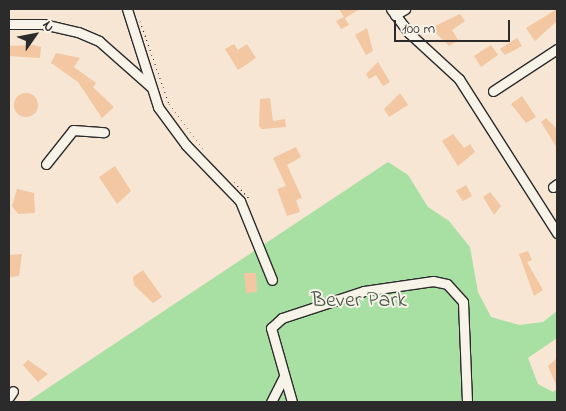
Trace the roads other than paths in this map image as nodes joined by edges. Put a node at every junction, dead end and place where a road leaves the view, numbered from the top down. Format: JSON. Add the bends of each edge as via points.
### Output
{"nodes":[{"id":1,"x":127,"y":9,"type":"edge"},
{"id":2,"x":406,"y":9,"type":"edge"},
{"id":3,"x":393,"y":12,"type":"edge"},
{"id":4,"x":9,"y":24,"type":"edge"},
{"id":5,"x":557,"y":49,"type":"edge"},
{"id":6,"x":151,"y":87,"type":"junction"},
{"id":7,"x":493,"y":91,"type":"dead end"},
{"id":8,"x":104,"y":132,"type":"dead end"},
{"id":9,"x":46,"y":164,"type":"dead end"},
{"id":10,"x":557,"y":234,"type":"edge"},
{"id":11,"x":272,"y":280,"type":"dead end"},
{"id":12,"x":284,"y":377,"type":"junction"},
{"id":13,"x":270,"y":402,"type":"edge"},
{"id":14,"x":292,"y":402,"type":"edge"},
{"id":15,"x":467,"y":402,"type":"edge"}],
"edges":[{"from":1,"to":6,"type":"street"},
{"from":2,"to":3,"type":"street"},
{"from":3,"to":10,"type":"street","via":[[460,79]]},
{"from":4,"to":6,"type":"street","via":[[43,24],[78,32],[99,41]]},
{"from":5,"to":7,"type":"street"},
{"from":6,"to":11,"type":"street","via":[[171,126],[240,201]]},
{"from":8,"to":9,"type":"street","via":[[72,130]]},
{"from":12,"to":13,"type":"street"},
{"from":12,"to":14,"type":"street"},
{"from":12,"to":15,"type":"street","via":[[271,328],[282,318],[364,291],[433,281],[447,284],[463,302]]}]}
